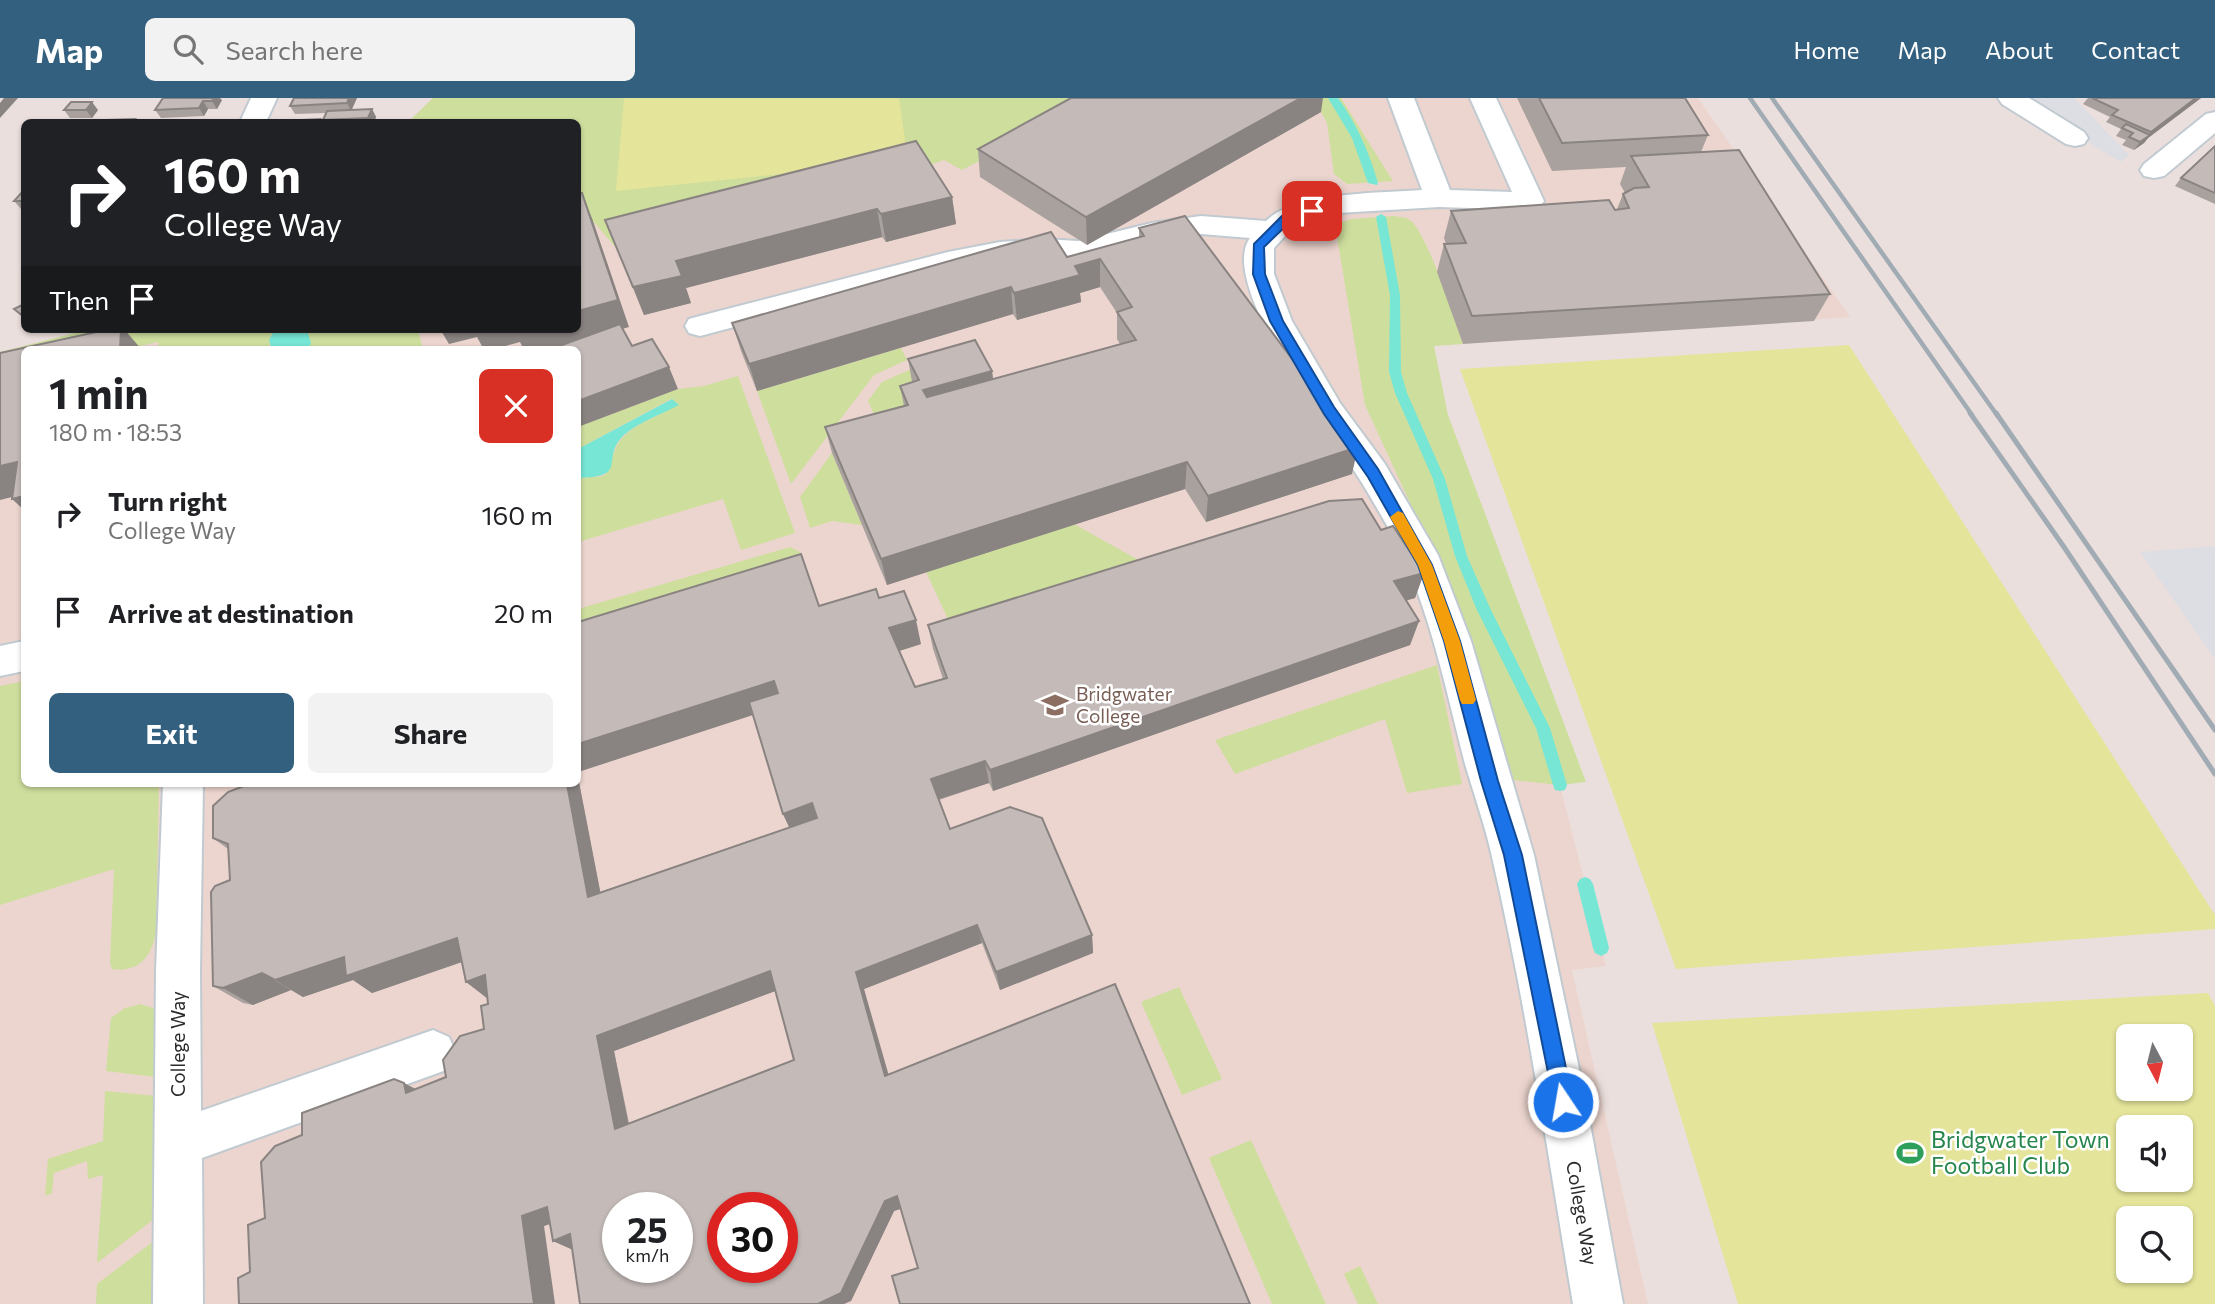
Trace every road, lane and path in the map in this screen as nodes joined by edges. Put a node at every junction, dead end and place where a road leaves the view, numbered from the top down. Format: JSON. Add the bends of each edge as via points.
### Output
{"nodes":[{"id":1,"x":264,"y":98,"type":"edge"},
{"id":2,"x":1401,"y":98,"type":"edge"},
{"id":3,"x":1483,"y":98,"type":"edge"},
{"id":4,"x":2011,"y":98,"type":"edge"},
{"id":5,"x":254,"y":119,"type":"edge"},
{"id":6,"x":2215,"y":120,"type":"edge"},
{"id":7,"x":2075,"y":138,"type":"dead end"},
{"id":8,"x":2154,"y":170,"type":"dead end"},
{"id":9,"x":1439,"y":198,"type":"junction"},
{"id":10,"x":1274,"y":231,"type":"junction"},
{"id":11,"x":700,"y":326,"type":"dead end"},
{"id":12,"x":21,"y":657,"type":"edge"},
{"id":13,"x":0,"y":661,"type":"edge"},
{"id":14,"x":183,"y":787,"type":"edge"},
{"id":15,"x":433,"y":1053,"type":"dead end"},
{"id":16,"x":178,"y":1143,"type":"junction"},
{"id":17,"x":178,"y":1304,"type":"edge"},
{"id":18,"x":1598,"y":1304,"type":"edge"}],
"edges":[{"from":1,"to":5,"type":"street"},
{"from":2,"to":9,"type":"street"},
{"from":3,"to":9,"type":"street","name":"College Way","via":[[1530,201]]},
{"from":4,"to":7,"type":"street"},
{"from":6,"to":8,"type":"street"},
{"from":9,"to":10,"type":"street","name":"College Way","via":[[1338,204],[1286,218]]},
{"from":10,"to":11,"type":"street","via":[[1202,225],[1078,250],[1000,251]]},
{"from":10,"to":18,"type":"street","name":"College Way","via":[[1258,246],[1259,274],[1277,321],[1425,565],[1452,641],[1513,855]]},
{"from":12,"to":13,"type":"street"},
{"from":14,"to":16,"type":"street","name":"College Way"},
{"from":15,"to":16,"type":"street"},
{"from":16,"to":17,"type":"street","name":"College Way"}]}
